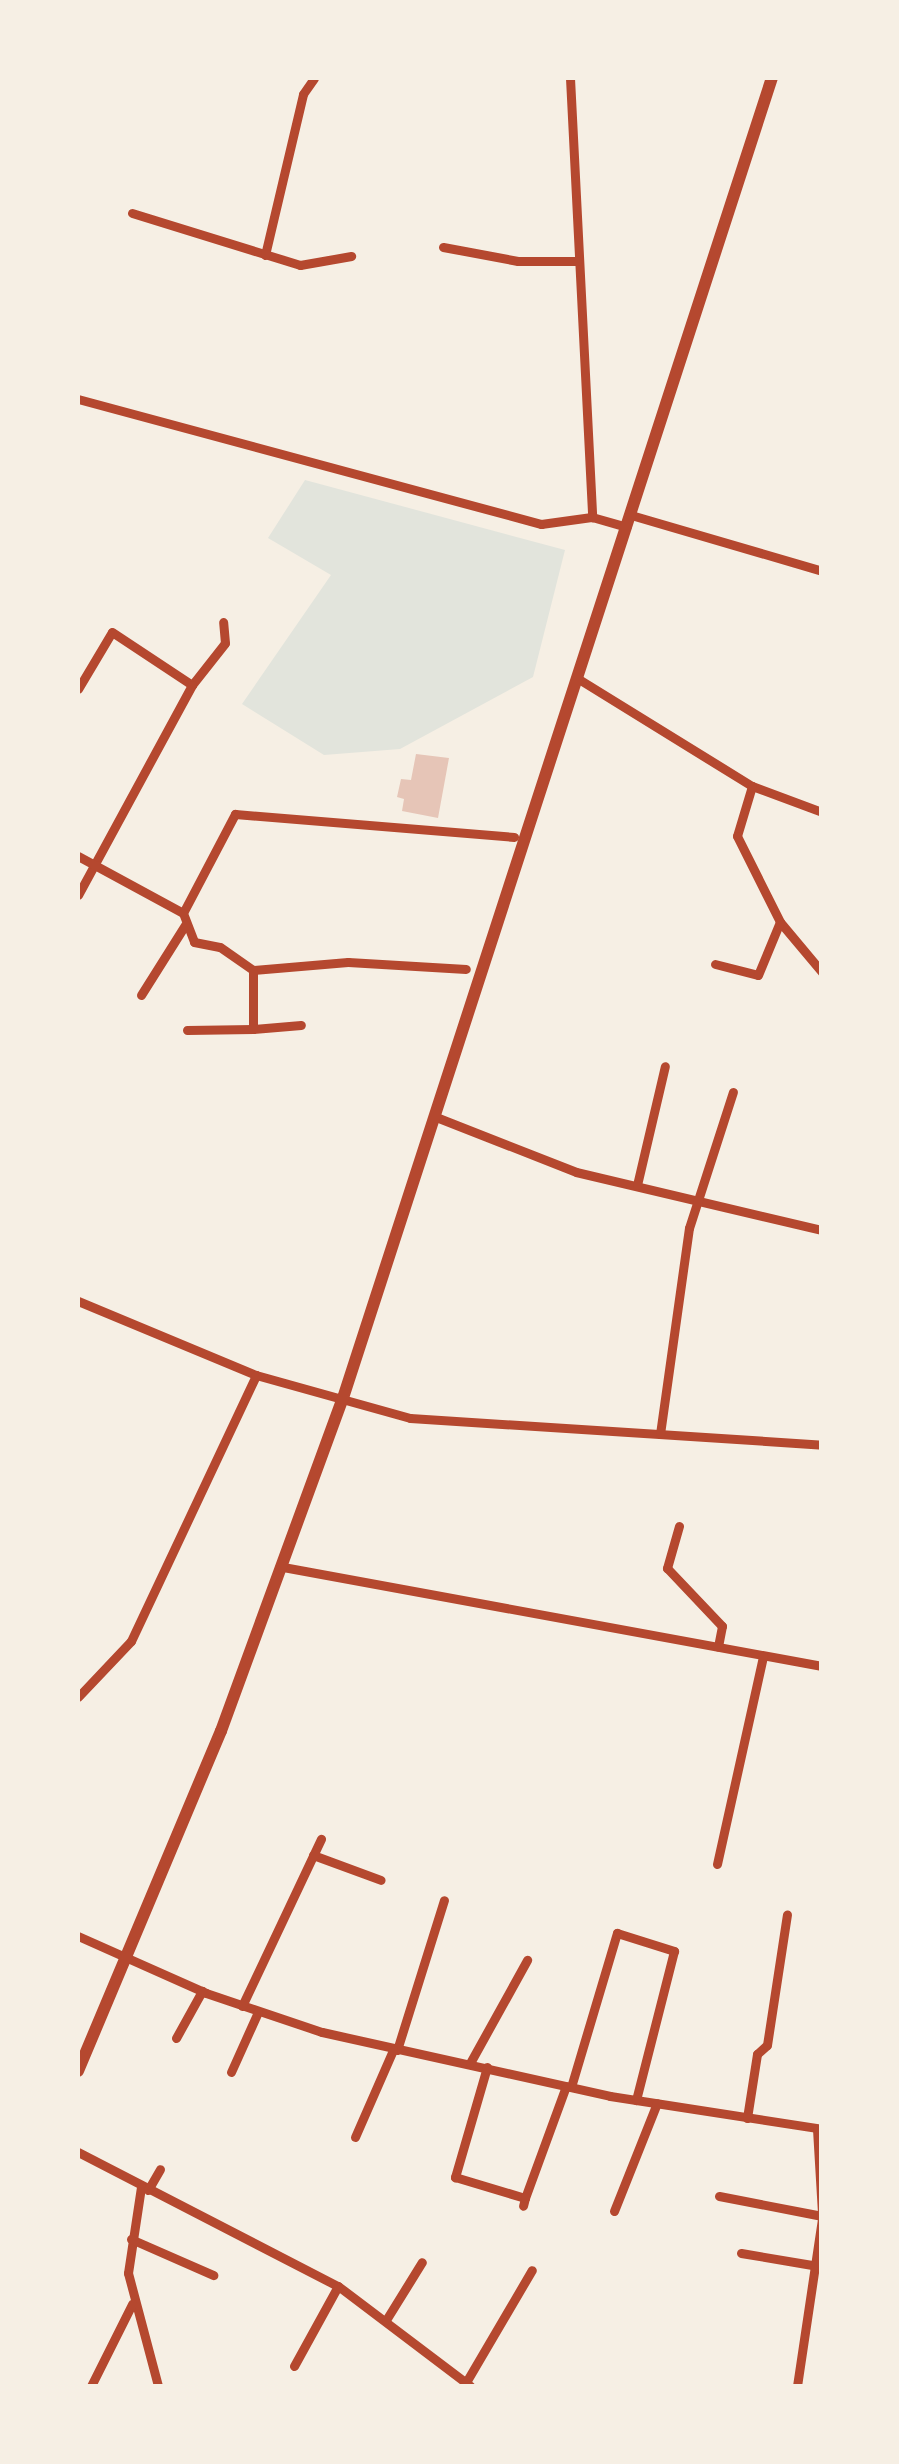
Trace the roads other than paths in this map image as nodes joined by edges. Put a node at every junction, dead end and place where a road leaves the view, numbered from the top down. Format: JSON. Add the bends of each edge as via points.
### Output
{"nodes":[{"id":1,"x":314,"y":78,"type":"edge"},
{"id":2,"x":570,"y":78,"type":"edge"},
{"id":3,"x":772,"y":78,"type":"edge"},
{"id":4,"x":132,"y":213,"type":"dead end"},
{"id":5,"x":442,"y":246,"type":"dead end"},
{"id":6,"x":266,"y":254,"type":"junction"},
{"id":7,"x":351,"y":256,"type":"dead end"},
{"id":8,"x":577,"y":261,"type":"junction"},
{"id":9,"x":78,"y":400,"type":"edge"},
{"id":10,"x":592,"y":517,"type":"junction"},
{"id":11,"x":629,"y":521,"type":"junction"},
{"id":12,"x":822,"y":571,"type":"edge"},
{"id":13,"x":223,"y":622,"type":"dead end"},
{"id":14,"x":78,"y":661,"type":"edge"},
{"id":15,"x":90,"y":668,"type":"junction"},
{"id":16,"x":577,"y":678,"type":"junction"},
{"id":17,"x":192,"y":685,"type":"junction"},
{"id":18,"x":78,"y":689,"type":"edge"},
{"id":19,"x":752,"y":786,"type":"junction"},
{"id":20,"x":822,"y":812,"type":"edge"},
{"id":21,"x":514,"y":837,"type":"dead end"},
{"id":22,"x":78,"y":856,"type":"edge"},
{"id":23,"x":94,"y":865,"type":"junction"},
{"id":24,"x":78,"y":895,"type":"edge"},
{"id":25,"x":182,"y":913,"type":"junction"},
{"id":26,"x":780,"y":922,"type":"junction"},
{"id":27,"x":184,"y":925,"type":"junction"},
{"id":28,"x":716,"y":964,"type":"dead end"},
{"id":29,"x":466,"y":969,"type":"dead end"},
{"id":30,"x":252,"y":970,"type":"junction"},
{"id":31,"x":822,"y":972,"type":"edge"},
{"id":32,"x":141,"y":995,"type":"dead end"},
{"id":33,"x":301,"y":1025,"type":"dead end"},
{"id":34,"x":253,"y":1029,"type":"junction"},
{"id":35,"x":187,"y":1030,"type":"dead end"},
{"id":36,"x":665,"y":1066,"type":"dead end"},
{"id":37,"x":733,"y":1092,"type":"dead end"},
{"id":38,"x":436,"y":1117,"type":"junction"},
{"id":39,"x":637,"y":1185,"type":"junction"},
{"id":40,"x":702,"y":1199,"type":"junction"},
{"id":41,"x":821,"y":1230,"type":"edge"},
{"id":42,"x":78,"y":1301,"type":"edge"},
{"id":43,"x":256,"y":1375,"type":"junction"},
{"id":44,"x":343,"y":1398,"type":"junction"},
{"id":45,"x":660,"y":1434,"type":"junction"},
{"id":46,"x":822,"y":1445,"type":"edge"},
{"id":47,"x":680,"y":1526,"type":"dead end"},
{"id":48,"x":283,"y":1567,"type":"junction"},
{"id":49,"x":718,"y":1648,"type":"junction"},
{"id":50,"x":763,"y":1656,"type":"junction"},
{"id":51,"x":822,"y":1666,"type":"edge"},
{"id":52,"x":78,"y":1697,"type":"edge"},
{"id":53,"x":321,"y":1838,"type":"dead end"},
{"id":54,"x":314,"y":1855,"type":"junction"},
{"id":55,"x":718,"y":1864,"type":"dead end"},
{"id":56,"x":381,"y":1880,"type":"dead end"},
{"id":57,"x":444,"y":1900,"type":"dead end"},
{"id":58,"x":787,"y":1915,"type":"dead end"},
{"id":59,"x":78,"y":1936,"type":"edge"},
{"id":60,"x":127,"y":1956,"type":"junction"},
{"id":61,"x":526,"y":1960,"type":"dead end"},
{"id":62,"x":202,"y":1991,"type":"junction"},
{"id":63,"x":242,"y":2006,"type":"junction"},
{"id":64,"x":258,"y":2012,"type":"junction"},
{"id":65,"x":176,"y":2038,"type":"dead end"},
{"id":66,"x":395,"y":2050,"type":"junction"},
{"id":67,"x":470,"y":2063,"type":"junction"},
{"id":68,"x":486,"y":2067,"type":"junction"},
{"id":69,"x":78,"y":2071,"type":"edge"},
{"id":70,"x":232,"y":2072,"type":"dead end"},
{"id":71,"x":568,"y":2086,"type":"junction"},
{"id":72,"x":636,"y":2100,"type":"junction"},
{"id":73,"x":658,"y":2104,"type":"junction"},
{"id":74,"x":747,"y":2118,"type":"junction"},
{"id":75,"x":819,"y":2129,"type":"edge"},
{"id":76,"x":354,"y":2137,"type":"dead end"},
{"id":77,"x":78,"y":2152,"type":"edge"},
{"id":78,"x":160,"y":2169,"type":"dead end"},
{"id":79,"x":144,"y":2188,"type":"junction"},
{"id":80,"x":720,"y":2196,"type":"dead end"},
{"id":81,"x":614,"y":2211,"type":"dead end"},
{"id":82,"x":822,"y":2216,"type":"edge"},
{"id":83,"x":131,"y":2238,"type":"junction"},
{"id":84,"x":741,"y":2252,"type":"dead end"},
{"id":85,"x":820,"y":2261,"type":"edge"},
{"id":86,"x":422,"y":2262,"type":"dead end"},
{"id":87,"x":532,"y":2270,"type":"dead end"},
{"id":88,"x":213,"y":2274,"type":"dead end"},
{"id":89,"x":338,"y":2286,"type":"junction"},
{"id":90,"x":132,"y":2304,"type":"junction"},
{"id":91,"x":817,"y":2312,"type":"edge"},
{"id":92,"x":386,"y":2320,"type":"junction"},
{"id":93,"x":294,"y":2366,"type":"dead end"},
{"id":94,"x":468,"y":2385,"type":"edge"},
{"id":95,"x":90,"y":2386,"type":"edge"},
{"id":96,"x":158,"y":2386,"type":"edge"},
{"id":97,"x":797,"y":2386,"type":"edge"}],
"edges":[{"from":1,"to":6,"type":"street","via":[[303,94]]},
{"from":2,"to":8,"type":"street"},
{"from":3,"to":11,"type":"main road"},
{"from":4,"to":6,"type":"street"},
{"from":5,"to":8,"type":"street","via":[[518,260]]},
{"from":6,"to":7,"type":"street","via":[[300,265]]},
{"from":8,"to":10,"type":"street"},
{"from":9,"to":10,"type":"street","via":[[541,524]]},
{"from":10,"to":11,"type":"street"},
{"from":11,"to":12,"type":"street"},
{"from":11,"to":16,"type":"main road"},
{"from":13,"to":17,"type":"street","via":[[225,643]]},
{"from":14,"to":15,"type":"street"},
{"from":15,"to":17,"type":"street","via":[[112,632]]},
{"from":15,"to":18,"type":"street"},
{"from":16,"to":19,"type":"street"},
{"from":16,"to":38,"type":"main road"},
{"from":17,"to":23,"type":"street"},
{"from":19,"to":20,"type":"street"},
{"from":19,"to":26,"type":"street","via":[[736,836]]},
{"from":21,"to":25,"type":"street","via":[[234,814]]},
{"from":22,"to":23,"type":"street"},
{"from":23,"to":24,"type":"street"},
{"from":23,"to":25,"type":"street"},
{"from":25,"to":27,"type":"street"},
{"from":26,"to":28,"type":"street","via":[[758,975]]},
{"from":26,"to":31,"type":"street"},
{"from":27,"to":30,"type":"street","via":[[194,942],[220,947]]},
{"from":27,"to":32,"type":"street"},
{"from":29,"to":30,"type":"street","via":[[348,962]]},
{"from":30,"to":34,"type":"street"},
{"from":33,"to":34,"type":"street"},
{"from":34,"to":35,"type":"street"},
{"from":36,"to":39,"type":"street"},
{"from":37,"to":40,"type":"street"},
{"from":38,"to":39,"type":"street","via":[[576,1172]]},
{"from":38,"to":44,"type":"main road"},
{"from":39,"to":40,"type":"street"},
{"from":40,"to":41,"type":"street"},
{"from":40,"to":45,"type":"street","via":[[689,1228]]},
{"from":42,"to":43,"type":"street"},
{"from":43,"to":44,"type":"street"},
{"from":43,"to":52,"type":"street","via":[[131,1642]]},
{"from":44,"to":45,"type":"street","via":[[455,1425]]},
{"from":44,"to":48,"type":"main road"},
{"from":45,"to":46,"type":"street"},
{"from":47,"to":49,"type":"street","via":[[668,1568],[722,1626]]},
{"from":48,"to":49,"type":"street"},
{"from":48,"to":60,"type":"main road"},
{"from":49,"to":50,"type":"street"},
{"from":50,"to":51,"type":"street"},
{"from":50,"to":55,"type":"street"},
{"from":53,"to":54,"type":"street"},
{"from":54,"to":56,"type":"street"},
{"from":54,"to":63,"type":"street"},
{"from":57,"to":66,"type":"street"},
{"from":58,"to":74,"type":"street","via":[[767,2045],[757,2054]]},
{"from":59,"to":60,"type":"street"},
{"from":60,"to":62,"type":"street"},
{"from":60,"to":69,"type":"main road"},
{"from":61,"to":67,"type":"street"},
{"from":62,"to":63,"type":"street"},
{"from":62,"to":65,"type":"street"},
{"from":63,"to":64,"type":"street"},
{"from":64,"to":66,"type":"street"},
{"from":64,"to":70,"type":"street"},
{"from":66,"to":67,"type":"street"},
{"from":66,"to":76,"type":"street"},
{"from":67,"to":68,"type":"street"},
{"from":68,"to":71,"type":"street"},
{"from":68,"to":71,"type":"street","via":[[455,2177],[524,2202]]},
{"from":71,"to":72,"type":"street"},
{"from":71,"to":72,"type":"street","via":[[617,1933],[674,1951]]},
{"from":72,"to":73,"type":"street"},
{"from":73,"to":74,"type":"street"},
{"from":73,"to":81,"type":"street"},
{"from":74,"to":75,"type":"street"},
{"from":75,"to":82,"type":"street"},
{"from":77,"to":79,"type":"street"},
{"from":78,"to":79,"type":"street"},
{"from":79,"to":83,"type":"street"},
{"from":79,"to":89,"type":"street"},
{"from":80,"to":82,"type":"street"},
{"from":82,"to":85,"type":"street"},
{"from":83,"to":88,"type":"street"},
{"from":83,"to":90,"type":"street"},
{"from":84,"to":85,"type":"street"},
{"from":85,"to":91,"type":"street"},
{"from":86,"to":92,"type":"street"},
{"from":87,"to":94,"type":"street"},
{"from":89,"to":92,"type":"street"},
{"from":89,"to":93,"type":"street"},
{"from":90,"to":95,"type":"street"},
{"from":90,"to":96,"type":"street"},
{"from":91,"to":97,"type":"street"},
{"from":92,"to":94,"type":"street"}]}
